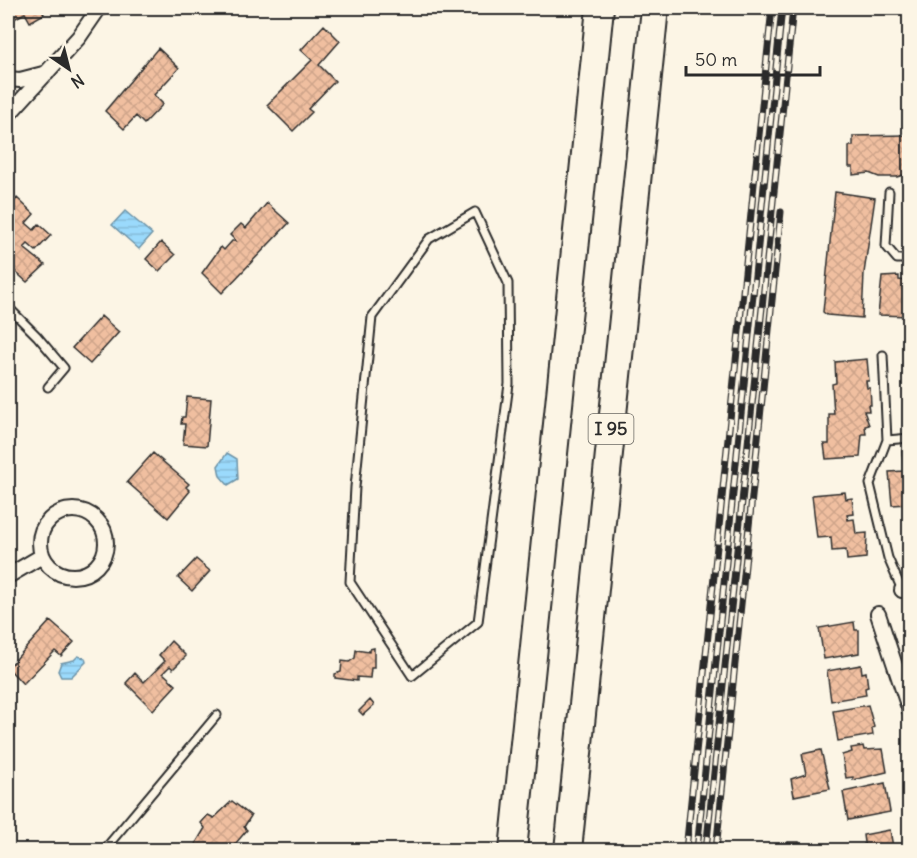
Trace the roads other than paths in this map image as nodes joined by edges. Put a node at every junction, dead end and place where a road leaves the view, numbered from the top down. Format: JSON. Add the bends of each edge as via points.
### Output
{"nodes":[{"id":1,"x":99,"y":8,"type":"edge"},
{"id":2,"x":600,"y":8,"type":"edge"},
{"id":3,"x":655,"y":8,"type":"edge"},
{"id":4,"x":47,"y":73,"type":"junction"},
{"id":5,"x":8,"y":79,"type":"edge"},
{"id":6,"x":8,"y":115,"type":"edge"},
{"id":7,"x":889,"y":192,"type":"dead end"},
{"id":8,"x":475,"y":212,"type":"joint"},
{"id":9,"x":909,"y":260,"type":"edge"},
{"id":10,"x":8,"y":307,"type":"edge"},
{"id":11,"x":883,"y":355,"type":"dead end"},
{"id":12,"x":48,"y":387,"type":"dead end"},
{"id":13,"x":909,"y":438,"type":"edge"},
{"id":14,"x":887,"y":440,"type":"junction"},
{"id":15,"x":42,"y":555,"type":"junction"},
{"id":16,"x":8,"y":576,"type":"edge"},
{"id":17,"x":906,"y":589,"type":"edge"},
{"id":18,"x":878,"y":614,"type":"dead end"},
{"id":19,"x":587,"y":665,"type":"junction"},
{"id":20,"x":909,"y":711,"type":"edge"},
{"id":21,"x":217,"y":715,"type":"dead end"},
{"id":22,"x":104,"y":850,"type":"edge"},
{"id":23,"x":513,"y":850,"type":"edge"},
{"id":24,"x":568,"y":850,"type":"edge"},
{"id":25,"x":582,"y":850,"type":"edge"}],
"edges":[{"from":1,"to":4,"type":"street"},
{"from":2,"to":23,"type":"highway"},
{"from":3,"to":19,"type":"highway","number":"I 95"},
{"from":4,"to":5,"type":"street"},
{"from":4,"to":6,"type":"street"},
{"from":7,"to":9,"type":"lane","via":[[886,246],[897,259]]},
{"from":8,"to":8,"type":"lane","via":[[429,239],[372,317],[350,582],[412,676],[478,622],[509,384],[508,283]]},
{"from":10,"to":12,"type":"lane","via":[[64,368]]},
{"from":11,"to":14,"type":"lane"},
{"from":13,"to":14,"type":"lane"},
{"from":14,"to":17,"type":"lane","via":[[870,484],[888,558]]},
{"from":15,"to":15,"type":"street","via":[[61,574],[81,575],[102,559],[105,535],[91,515],[66,510],[50,518],[43,528],[39,544]]},
{"from":15,"to":16,"type":"street"},
{"from":18,"to":20,"type":"street"},
{"from":19,"to":24,"type":"highway","number":"I 95"},
{"from":19,"to":25,"type":"highway"},
{"from":21,"to":22,"type":"lane"}]}
